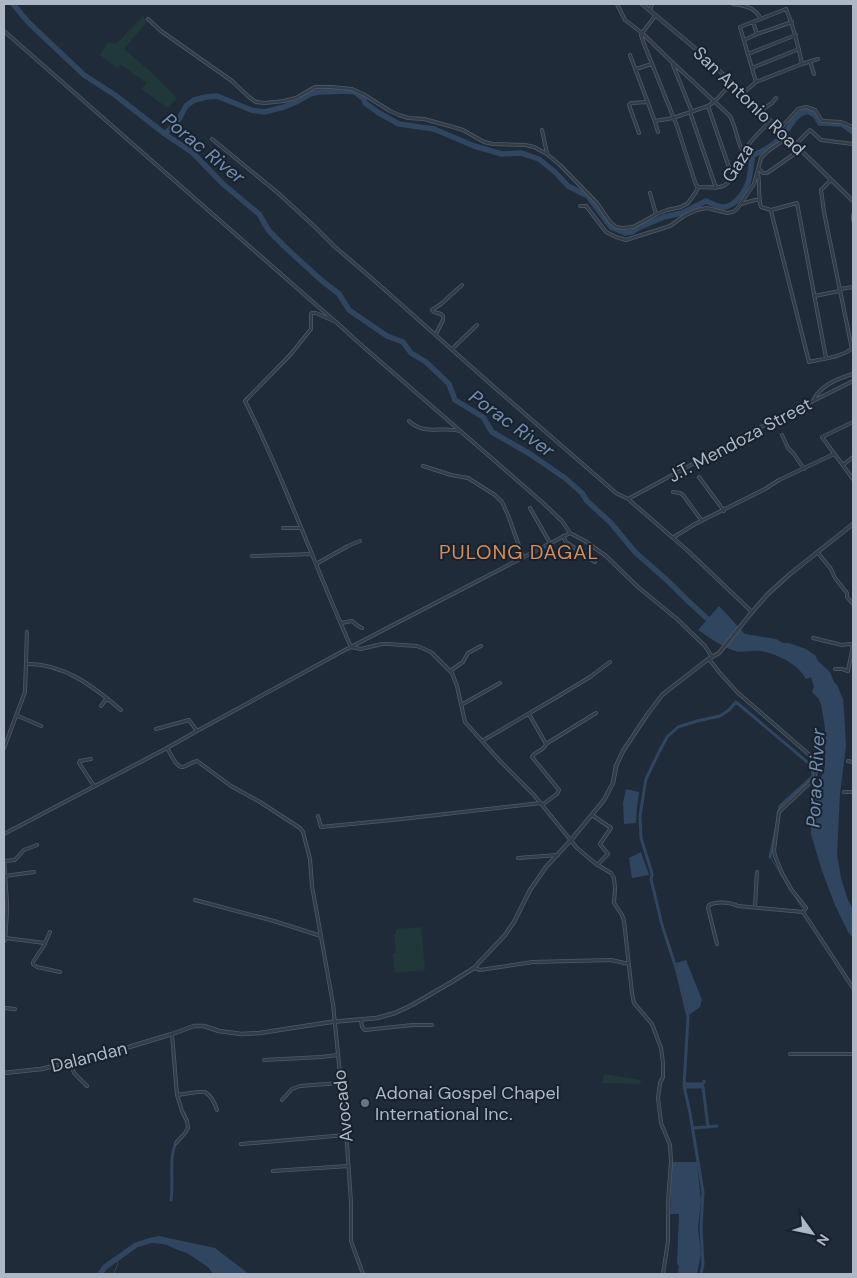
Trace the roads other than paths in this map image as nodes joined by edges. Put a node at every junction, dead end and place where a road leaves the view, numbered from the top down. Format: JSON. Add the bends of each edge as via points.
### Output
{"nodes":[{"id":1,"x":617,"y":4,"type":"edge"},
{"id":2,"x":642,"y":4,"type":"edge"},
{"id":3,"x":652,"y":4,"type":"edge"},
{"id":4,"x":733,"y":4,"type":"edge"},
{"id":5,"x":650,"y":10,"type":"junction"},
{"id":6,"x":656,"y":15,"type":"junction"},
{"id":7,"x":148,"y":19,"type":"dead end"},
{"id":8,"x":761,"y":19,"type":"junction"},
{"id":9,"x":752,"y":22,"type":"junction"},
{"id":10,"x":792,"y":22,"type":"junction"},
{"id":11,"x":4,"y":30,"type":"edge"},
{"id":12,"x":642,"y":33,"type":"junction"},
{"id":13,"x":757,"y":34,"type":"junction"},
{"id":14,"x":796,"y":35,"type":"junction"},
{"id":15,"x":744,"y":40,"type":"junction"},
{"id":16,"x":799,"y":49,"type":"junction"},
{"id":17,"x":748,"y":54,"type":"junction"},
{"id":18,"x":630,"y":55,"type":"dead end"},
{"id":19,"x":818,"y":59,"type":"dead end"},
{"id":20,"x":810,"y":61,"type":"junction"},
{"id":21,"x":673,"y":63,"type":"junction"},
{"id":22,"x":652,"y":64,"type":"junction"},
{"id":23,"x":802,"y":64,"type":"junction"},
{"id":24,"x":752,"y":68,"type":"junction"},
{"id":25,"x":636,"y":69,"type":"junction"},
{"id":26,"x":814,"y":74,"type":"dead end"},
{"id":27,"x":756,"y":82,"type":"junction"},
{"id":28,"x":731,"y":84,"type":"junction"},
{"id":29,"x":742,"y":94,"type":"junction"},
{"id":30,"x":776,"y":98,"type":"dead end"},
{"id":31,"x":648,"y":102,"type":"junction"},
{"id":32,"x":714,"y":102,"type":"junction"},
{"id":33,"x":708,"y":106,"type":"junction"},
{"id":34,"x":760,"y":111,"type":"junction"},
{"id":35,"x":691,"y":112,"type":"junction"},
{"id":36,"x":673,"y":118,"type":"junction"},
{"id":37,"x":655,"y":121,"type":"junction"},
{"id":38,"x":770,"y":121,"type":"junction"},
{"id":39,"x":853,"y":127,"type":"edge"},
{"id":40,"x":542,"y":130,"type":"dead end"},
{"id":41,"x":780,"y":131,"type":"junction"},
{"id":42,"x":658,"y":132,"type":"dead end"},
{"id":43,"x":639,"y":133,"type":"dead end"},
{"id":44,"x":787,"y":137,"type":"junction"},
{"id":45,"x":212,"y":139,"type":"dead end"},
{"id":46,"x":853,"y":144,"type":"edge"},
{"id":47,"x":796,"y":145,"type":"junction"},
{"id":48,"x":800,"y":150,"type":"junction"},
{"id":49,"x":743,"y":152,"type":"junction"},
{"id":50,"x":547,"y":154,"type":"junction"},
{"id":51,"x":758,"y":171,"type":"junction"},
{"id":52,"x":733,"y":177,"type":"junction"},
{"id":53,"x":831,"y":180,"type":"junction"},
{"id":54,"x":698,"y":187,"type":"junction"},
{"id":55,"x":716,"y":188,"type":"junction"},
{"id":56,"x":650,"y":193,"type":"dead end"},
{"id":57,"x":759,"y":200,"type":"junction"},
{"id":58,"x":853,"y":201,"type":"edge"},
{"id":59,"x":740,"y":205,"type":"junction"},
{"id":60,"x":580,"y":206,"type":"dead end"},
{"id":61,"x":771,"y":210,"type":"junction"},
{"id":62,"x":656,"y":214,"type":"junction"},
{"id":63,"x":853,"y":215,"type":"edge"},
{"id":64,"x":853,"y":220,"type":"edge"},
{"id":65,"x":462,"y":285,"type":"dead end"},
{"id":66,"x":853,"y":287,"type":"edge"},
{"id":67,"x":840,"y":290,"type":"junction"},
{"id":68,"x":814,"y":296,"type":"junction"},
{"id":69,"x":336,"y":322,"type":"junction"},
{"id":70,"x":477,"y":325,"type":"dead end"},
{"id":71,"x":436,"y":334,"type":"junction"},
{"id":72,"x":853,"y":348,"type":"edge"},
{"id":73,"x":452,"y":349,"type":"junction"},
{"id":74,"x":826,"y":358,"type":"junction"},
{"id":75,"x":853,"y":374,"type":"edge"},
{"id":76,"x":853,"y":381,"type":"edge"},
{"id":77,"x":813,"y":401,"type":"junction"},
{"id":78,"x":409,"y":421,"type":"dead end"},
{"id":79,"x":853,"y":422,"type":"edge"},
{"id":80,"x":461,"y":431,"type":"junction"},
{"id":81,"x":782,"y":436,"type":"dead end"},
{"id":82,"x":834,"y":454,"type":"junction"},
{"id":83,"x":853,"y":457,"type":"edge"},
{"id":84,"x":843,"y":465,"type":"junction"},
{"id":85,"x":423,"y":466,"type":"dead end"},
{"id":86,"x":804,"y":469,"type":"junction"},
{"id":87,"x":699,"y":477,"type":"dead end"},
{"id":88,"x":853,"y":480,"type":"edge"},
{"id":89,"x":674,"y":492,"type":"dead end"},
{"id":90,"x":628,"y":499,"type":"junction"},
{"id":91,"x":530,"y":508,"type":"dead end"},
{"id":92,"x":724,"y":511,"type":"junction"},
{"id":93,"x":702,"y":521,"type":"junction"},
{"id":94,"x":853,"y":524,"type":"edge"},
{"id":95,"x":283,"y":528,"type":"dead end"},
{"id":96,"x":301,"y":528,"type":"junction"},
{"id":97,"x":570,"y":533,"type":"junction"},
{"id":98,"x":563,"y":536,"type":"junction"},
{"id":99,"x":673,"y":538,"type":"junction"},
{"id":100,"x":360,"y":541,"type":"dead end"},
{"id":101,"x":550,"y":543,"type":"junction"},
{"id":102,"x":818,"y":552,"type":"junction"},
{"id":103,"x":312,"y":554,"type":"junction"},
{"id":104,"x":252,"y":556,"type":"dead end"},
{"id":105,"x":523,"y":557,"type":"junction"},
{"id":106,"x":595,"y":562,"type":"dead end"},
{"id":107,"x":316,"y":564,"type":"junction"},
{"id":108,"x":853,"y":604,"type":"edge"},
{"id":109,"x":752,"y":612,"type":"junction"},
{"id":110,"x":341,"y":623,"type":"junction"},
{"id":111,"x":362,"y":628,"type":"dead end"},
{"id":112,"x":28,"y":632,"type":"dead end"},
{"id":113,"x":813,"y":638,"type":"dead end"},
{"id":114,"x":481,"y":646,"type":"dead end"},
{"id":115,"x":853,"y":646,"type":"edge"},
{"id":116,"x":351,"y":647,"type":"junction"},
{"id":117,"x":711,"y":658,"type":"junction"},
{"id":118,"x":610,"y":662,"type":"dead end"},
{"id":119,"x":26,"y":664,"type":"junction"},
{"id":120,"x":835,"y":669,"type":"dead end"},
{"id":121,"x":449,"y":671,"type":"junction"},
{"id":122,"x":500,"y":683,"type":"dead end"},
{"id":123,"x":107,"y":698,"type":"junction"},
{"id":124,"x":462,"y":705,"type":"junction"},
{"id":125,"x":101,"y":706,"type":"dead end"},
{"id":126,"x":121,"y":710,"type":"dead end"},
{"id":127,"x":596,"y":713,"type":"dead end"},
{"id":128,"x":528,"y":714,"type":"junction"},
{"id":129,"x":16,"y":715,"type":"junction"},
{"id":130,"x":41,"y":726,"type":"dead end"},
{"id":131,"x":156,"y":729,"type":"dead end"},
{"id":132,"x":197,"y":731,"type":"junction"},
{"id":133,"x":482,"y":741,"type":"junction"},
{"id":134,"x":546,"y":744,"type":"junction"},
{"id":135,"x":4,"y":748,"type":"edge"},
{"id":136,"x":167,"y":748,"type":"junction"},
{"id":137,"x":91,"y":760,"type":"dead end"},
{"id":138,"x":848,"y":761,"type":"dead end"},
{"id":139,"x":853,"y":762,"type":"edge"},
{"id":140,"x":94,"y":787,"type":"junction"},
{"id":141,"x":844,"y":792,"type":"dead end"},
{"id":142,"x":853,"y":792,"type":"edge"},
{"id":143,"x":541,"y":804,"type":"junction"},
{"id":144,"x":592,"y":815,"type":"junction"},
{"id":145,"x":318,"y":816,"type":"dead end"},
{"id":146,"x":4,"y":834,"type":"edge"},
{"id":147,"x":571,"y":840,"type":"junction"},
{"id":148,"x":37,"y":845,"type":"dead end"},
{"id":149,"x":558,"y":854,"type":"junction"},
{"id":150,"x":518,"y":858,"type":"dead end"},
{"id":151,"x":4,"y":861,"type":"edge"},
{"id":152,"x":597,"y":865,"type":"junction"},
{"id":153,"x":34,"y":872,"type":"dead end"},
{"id":154,"x":757,"y":872,"type":"dead end"},
{"id":155,"x":5,"y":876,"type":"junction"},
{"id":156,"x":195,"y":900,"type":"dead end"},
{"id":157,"x":6,"y":907,"type":"edge"},
{"id":158,"x":755,"y":907,"type":"junction"},
{"id":159,"x":803,"y":912,"type":"junction"},
{"id":160,"x":50,"y":932,"type":"dead end"},
{"id":161,"x":321,"y":936,"type":"junction"},
{"id":162,"x":4,"y":940,"type":"edge"},
{"id":163,"x":45,"y":942,"type":"junction"},
{"id":164,"x":717,"y":944,"type":"dead end"},
{"id":165,"x":629,"y":964,"type":"junction"},
{"id":166,"x":474,"y":968,"type":"junction"},
{"id":167,"x":60,"y":972,"type":"dead end"},
{"id":168,"x":853,"y":988,"type":"edge"},
{"id":169,"x":4,"y":1008,"type":"edge"},
{"id":170,"x":15,"y":1009,"type":"dead end"},
{"id":171,"x":361,"y":1020,"type":"junction"},
{"id":172,"x":335,"y":1022,"type":"junction"},
{"id":173,"x":432,"y":1025,"type":"dead end"},
{"id":174,"x":172,"y":1034,"type":"junction"},
{"id":175,"x":338,"y":1054,"type":"junction"},
{"id":176,"x":790,"y":1054,"type":"dead end"},
{"id":177,"x":853,"y":1054,"type":"edge"},
{"id":178,"x":264,"y":1060,"type":"dead end"},
{"id":179,"x":71,"y":1062,"type":"junction"},
{"id":180,"x":4,"y":1073,"type":"edge"},
{"id":181,"x":340,"y":1083,"type":"junction"},
{"id":182,"x":87,"y":1086,"type":"dead end"},
{"id":183,"x":177,"y":1094,"type":"junction"},
{"id":184,"x":282,"y":1100,"type":"dead end"},
{"id":185,"x":216,"y":1110,"type":"dead end"},
{"id":186,"x":346,"y":1135,"type":"junction"},
{"id":187,"x":176,"y":1143,"type":"dead end"},
{"id":188,"x":241,"y":1144,"type":"dead end"},
{"id":189,"x":348,"y":1166,"type":"junction"},
{"id":190,"x":273,"y":1171,"type":"dead end"},
{"id":191,"x":363,"y":1274,"type":"edge"},
{"id":192,"x":663,"y":1274,"type":"edge"}],
"edges":[{"from":1,"to":12,"type":"street","via":[[623,18]]},
{"from":2,"to":5,"type":"street","name":"San Antonio Road"},
{"from":3,"to":5,"type":"street"},
{"from":4,"to":8,"type":"street","via":[[748,6],[758,12]]},
{"from":5,"to":6,"type":"street","name":"San Antonio Road"},
{"from":6,"to":12,"type":"street"},
{"from":6,"to":28,"type":"street","name":"San Antonio Road"},
{"from":7,"to":50,"type":"street","via":[[256,102],[296,98],[315,87],[352,89],[399,116],[463,130],[484,142],[525,145]]},
{"from":8,"to":9,"type":"street"},
{"from":8,"to":10,"type":"street","via":[[786,9]]},
{"from":9,"to":13,"type":"street"},
{"from":9,"to":15,"type":"street","via":[[740,27]]},
{"from":10,"to":13,"type":"street"},
{"from":10,"to":14,"type":"street"},
{"from":11,"to":69,"type":"street"},
{"from":12,"to":21,"type":"street"},
{"from":12,"to":22,"type":"street"},
{"from":13,"to":15,"type":"street"},
{"from":14,"to":16,"type":"street"},
{"from":14,"to":17,"type":"street"},
{"from":15,"to":17,"type":"street"},
{"from":16,"to":23,"type":"street"},
{"from":16,"to":24,"type":"street"},
{"from":17,"to":24,"type":"street"},
{"from":18,"to":25,"type":"street"},
{"from":19,"to":20,"type":"street"},
{"from":20,"to":23,"type":"street"},
{"from":20,"to":26,"type":"street"},
{"from":21,"to":32,"type":"street"},
{"from":21,"to":35,"type":"street"},
{"from":22,"to":25,"type":"street"},
{"from":22,"to":36,"type":"street"},
{"from":23,"to":27,"type":"street"},
{"from":24,"to":27,"type":"street"},
{"from":25,"to":31,"type":"street"},
{"from":27,"to":29,"type":"street"},
{"from":28,"to":29,"type":"street","name":"San Antonio Road"},
{"from":28,"to":32,"type":"street"},
{"from":29,"to":34,"type":"street","name":"San Antonio Road"},
{"from":30,"to":34,"type":"street"},
{"from":31,"to":37,"type":"street"},
{"from":31,"to":43,"type":"street","via":[[629,105]]},
{"from":32,"to":33,"type":"street"},
{"from":32,"to":49,"type":"street","via":[[732,119]]},
{"from":33,"to":35,"type":"street"},
{"from":33,"to":52,"type":"street"},
{"from":34,"to":38,"type":"street","name":"San Antonio Road"},
{"from":35,"to":36,"type":"street"},
{"from":35,"to":55,"type":"street"},
{"from":36,"to":37,"type":"street"},
{"from":36,"to":54,"type":"street"},
{"from":37,"to":42,"type":"street"},
{"from":38,"to":41,"type":"street","name":"San Antonio Road"},
{"from":38,"to":49,"type":"street","name":"Gaza"},
{"from":39,"to":41,"type":"street","via":[[841,122],[822,121],[815,110],[806,106],[798,109]]},
{"from":40,"to":50,"type":"street"},
{"from":41,"to":44,"type":"street","name":"San Antonio Road"},
{"from":44,"to":47,"type":"street","name":"San Antonio Road"},
{"from":44,"to":51,"type":"street","via":[[765,153]]},
{"from":45,"to":71,"type":"street","via":[[278,193]]},
{"from":46,"to":47,"type":"street","via":[[821,140],[810,130]]},
{"from":47,"to":48,"type":"street","name":"San Antonio Road"},
{"from":48,"to":51,"type":"street","via":[[767,173]]},
{"from":48,"to":53,"type":"street","name":"San Antonio Road"},
{"from":49,"to":52,"type":"street","name":"Gaza"},
{"from":50,"to":62,"type":"street","via":[[598,203],[616,227],[633,226]]},
{"from":51,"to":57,"type":"street"},
{"from":51,"to":59,"type":"street","via":[[754,184]]},
{"from":52,"to":55,"type":"street","name":"Gaza","via":[[727,185]]},
{"from":53,"to":58,"type":"street","name":"San Antonio Road"},
{"from":53,"to":67,"type":"street","via":[[821,190]]},
{"from":54,"to":55,"type":"street","name":"Gaza"},
{"from":54,"to":62,"type":"street","via":[[685,205]]},
{"from":56,"to":62,"type":"street"},
{"from":57,"to":59,"type":"street"},
{"from":57,"to":61,"type":"street","via":[[761,207]]},
{"from":59,"to":60,"type":"street","via":[[727,213],[707,208],[697,210],[670,226],[626,240],[606,232],[586,206]]},
{"from":61,"to":68,"type":"street","via":[[797,203]]},
{"from":61,"to":74,"type":"street","via":[[809,362]]},
{"from":63,"to":64,"type":"street"},
{"from":65,"to":71,"type":"street","via":[[432,310],[443,316]]},
{"from":66,"to":67,"type":"street"},
{"from":67,"to":68,"type":"street"},
{"from":67,"to":72,"type":"street"},
{"from":68,"to":74,"type":"street"},
{"from":69,"to":80,"type":"street"},
{"from":69,"to":96,"type":"street","via":[[312,313],[311,329],[245,401]]},
{"from":70,"to":73,"type":"street"},
{"from":71,"to":73,"type":"street"},
{"from":72,"to":74,"type":"street","via":[[836,357]]},
{"from":73,"to":90,"type":"street","via":[[616,493]]},
{"from":75,"to":77,"type":"street","via":[[830,383]]},
{"from":76,"to":77,"type":"street","name":"J.T. Mendoza Street"},
{"from":77,"to":90,"type":"street","name":"J.T. Mendoza Street"},
{"from":78,"to":80,"type":"street","via":[[423,429]]},
{"from":79,"to":82,"type":"street","via":[[822,437]]},
{"from":80,"to":97,"type":"street","via":[[542,502]]},
{"from":81,"to":86,"type":"street"},
{"from":82,"to":84,"type":"street"},
{"from":82,"to":86,"type":"street"},
{"from":83,"to":84,"type":"street"},
{"from":84,"to":88,"type":"street"},
{"from":85,"to":105,"type":"street","via":[[468,478],[495,495],[502,502]]},
{"from":86,"to":92,"type":"street"},
{"from":87,"to":92,"type":"street"},
{"from":89,"to":93,"type":"street","via":[[683,495]]},
{"from":90,"to":99,"type":"street"},
{"from":91,"to":101,"type":"street"},
{"from":92,"to":93,"type":"street"},
{"from":93,"to":99,"type":"street"},
{"from":94,"to":102,"type":"street","name":"Dalandan"},
{"from":95,"to":96,"type":"street"},
{"from":96,"to":103,"type":"street"},
{"from":97,"to":98,"type":"street"},
{"from":97,"to":117,"type":"street","via":[[606,556],[705,646]]},
{"from":98,"to":101,"type":"street"},
{"from":98,"to":106,"type":"street","via":[[566,542]]},
{"from":99,"to":109,"type":"street"},
{"from":100,"to":107,"type":"street"},
{"from":101,"to":105,"type":"street"},
{"from":102,"to":108,"type":"street"},
{"from":102,"to":109,"type":"street","name":"Dalandan","via":[[790,574]]},
{"from":103,"to":104,"type":"street"},
{"from":103,"to":107,"type":"street"},
{"from":105,"to":116,"type":"street"},
{"from":107,"to":110,"type":"street"},
{"from":109,"to":117,"type":"street","name":"Dalandan"},
{"from":110,"to":111,"type":"street","via":[[352,621]]},
{"from":110,"to":116,"type":"street"},
{"from":112,"to":119,"type":"street"},
{"from":113,"to":115,"type":"street"},
{"from":114,"to":121,"type":"street"},
{"from":115,"to":120,"type":"street","via":[[848,671]]},
{"from":116,"to":121,"type":"street","via":[[361,649],[382,644],[417,646],[431,652]]},
{"from":116,"to":132,"type":"street"},
{"from":117,"to":144,"type":"street","name":"Dalandan","via":[[662,695],[623,751],[613,783]]},
{"from":117,"to":159,"type":"street","via":[[737,692],[813,758],[816,766],[815,778],[779,812],[774,850],[782,873],[806,908]]},
{"from":118,"to":128,"type":"street"},
{"from":119,"to":123,"type":"street","via":[[50,666],[86,682]]},
{"from":119,"to":129,"type":"street","via":[[25,692]]},
{"from":121,"to":124,"type":"street"},
{"from":122,"to":124,"type":"street"},
{"from":123,"to":125,"type":"street"},
{"from":123,"to":126,"type":"street"},
{"from":124,"to":133,"type":"street","via":[[465,722]]},
{"from":127,"to":134,"type":"street"},
{"from":128,"to":133,"type":"street"},
{"from":128,"to":134,"type":"street"},
{"from":129,"to":130,"type":"street"},
{"from":129,"to":135,"type":"street"},
{"from":131,"to":132,"type":"street","via":[[189,720]]},
{"from":132,"to":136,"type":"street"},
{"from":133,"to":143,"type":"street"},
{"from":134,"to":143,"type":"street","via":[[532,757],[559,790]]},
{"from":136,"to":140,"type":"street"},
{"from":136,"to":161,"type":"street","name":"Avocado","via":[[179,766],[197,761],[303,830]]},
{"from":137,"to":140,"type":"street","via":[[79,763]]},
{"from":138,"to":139,"type":"street"},
{"from":140,"to":146,"type":"street"},
{"from":141,"to":142,"type":"street"},
{"from":143,"to":145,"type":"street","via":[[321,827]]},
{"from":143,"to":147,"type":"street"},
{"from":144,"to":147,"type":"street","name":"Dalandan"},
{"from":144,"to":152,"type":"street","via":[[611,828],[600,844],[608,854]]},
{"from":147,"to":149,"type":"street","name":"Dalandan"},
{"from":147,"to":152,"type":"street"},
{"from":148,"to":151,"type":"street","via":[[24,850],[15,860]]},
{"from":149,"to":150,"type":"street"},
{"from":149,"to":166,"type":"street","name":"Dalandan","via":[[530,890],[505,935]]},
{"from":151,"to":155,"type":"street"},
{"from":152,"to":165,"type":"street","via":[[614,878],[614,903],[624,921]]},
{"from":153,"to":155,"type":"street"},
{"from":154,"to":158,"type":"street"},
{"from":155,"to":157,"type":"street"},
{"from":156,"to":161,"type":"street"},
{"from":157,"to":162,"type":"street"},
{"from":158,"to":159,"type":"street"},
{"from":158,"to":164,"type":"street","via":[[732,903],[709,905]]},
{"from":159,"to":168,"type":"street"},
{"from":160,"to":163,"type":"street"},
{"from":161,"to":172,"type":"street","name":"Avocado"},
{"from":162,"to":163,"type":"street"},
{"from":163,"to":167,"type":"street","via":[[33,964]]},
{"from":165,"to":166,"type":"street","via":[[612,960],[533,962],[480,970]]},
{"from":165,"to":192,"type":"street","via":[[634,1003],[652,1024],[664,1063],[658,1098],[661,1123],[670,1145],[670,1162],[668,1240]]},
{"from":166,"to":171,"type":"street","name":"Dalandan","via":[[412,1006]]},
{"from":169,"to":170,"type":"street"},
{"from":171,"to":172,"type":"street","name":"Dalandan"},
{"from":171,"to":173,"type":"street","via":[[365,1030]]},
{"from":172,"to":174,"type":"street","name":"Dalandan","via":[[241,1034],[194,1026]]},
{"from":172,"to":175,"type":"street","name":"Avocado"},
{"from":174,"to":179,"type":"street","name":"Dalandan"},
{"from":174,"to":183,"type":"street"},
{"from":175,"to":178,"type":"street"},
{"from":175,"to":181,"type":"street","name":"Avocado"},
{"from":176,"to":177,"type":"street"},
{"from":179,"to":180,"type":"street","name":"Dalandan"},
{"from":179,"to":182,"type":"street","via":[[74,1073]]},
{"from":181,"to":184,"type":"street","via":[[300,1086]]},
{"from":181,"to":186,"type":"street","name":"Avocado"},
{"from":183,"to":185,"type":"street","via":[[205,1092]]},
{"from":183,"to":187,"type":"street","via":[[188,1128]]},
{"from":186,"to":188,"type":"street"},
{"from":186,"to":189,"type":"street","name":"Avocado"},
{"from":189,"to":190,"type":"street"},
{"from":189,"to":191,"type":"street","name":"Avocado","via":[[351,1241]]}]}
